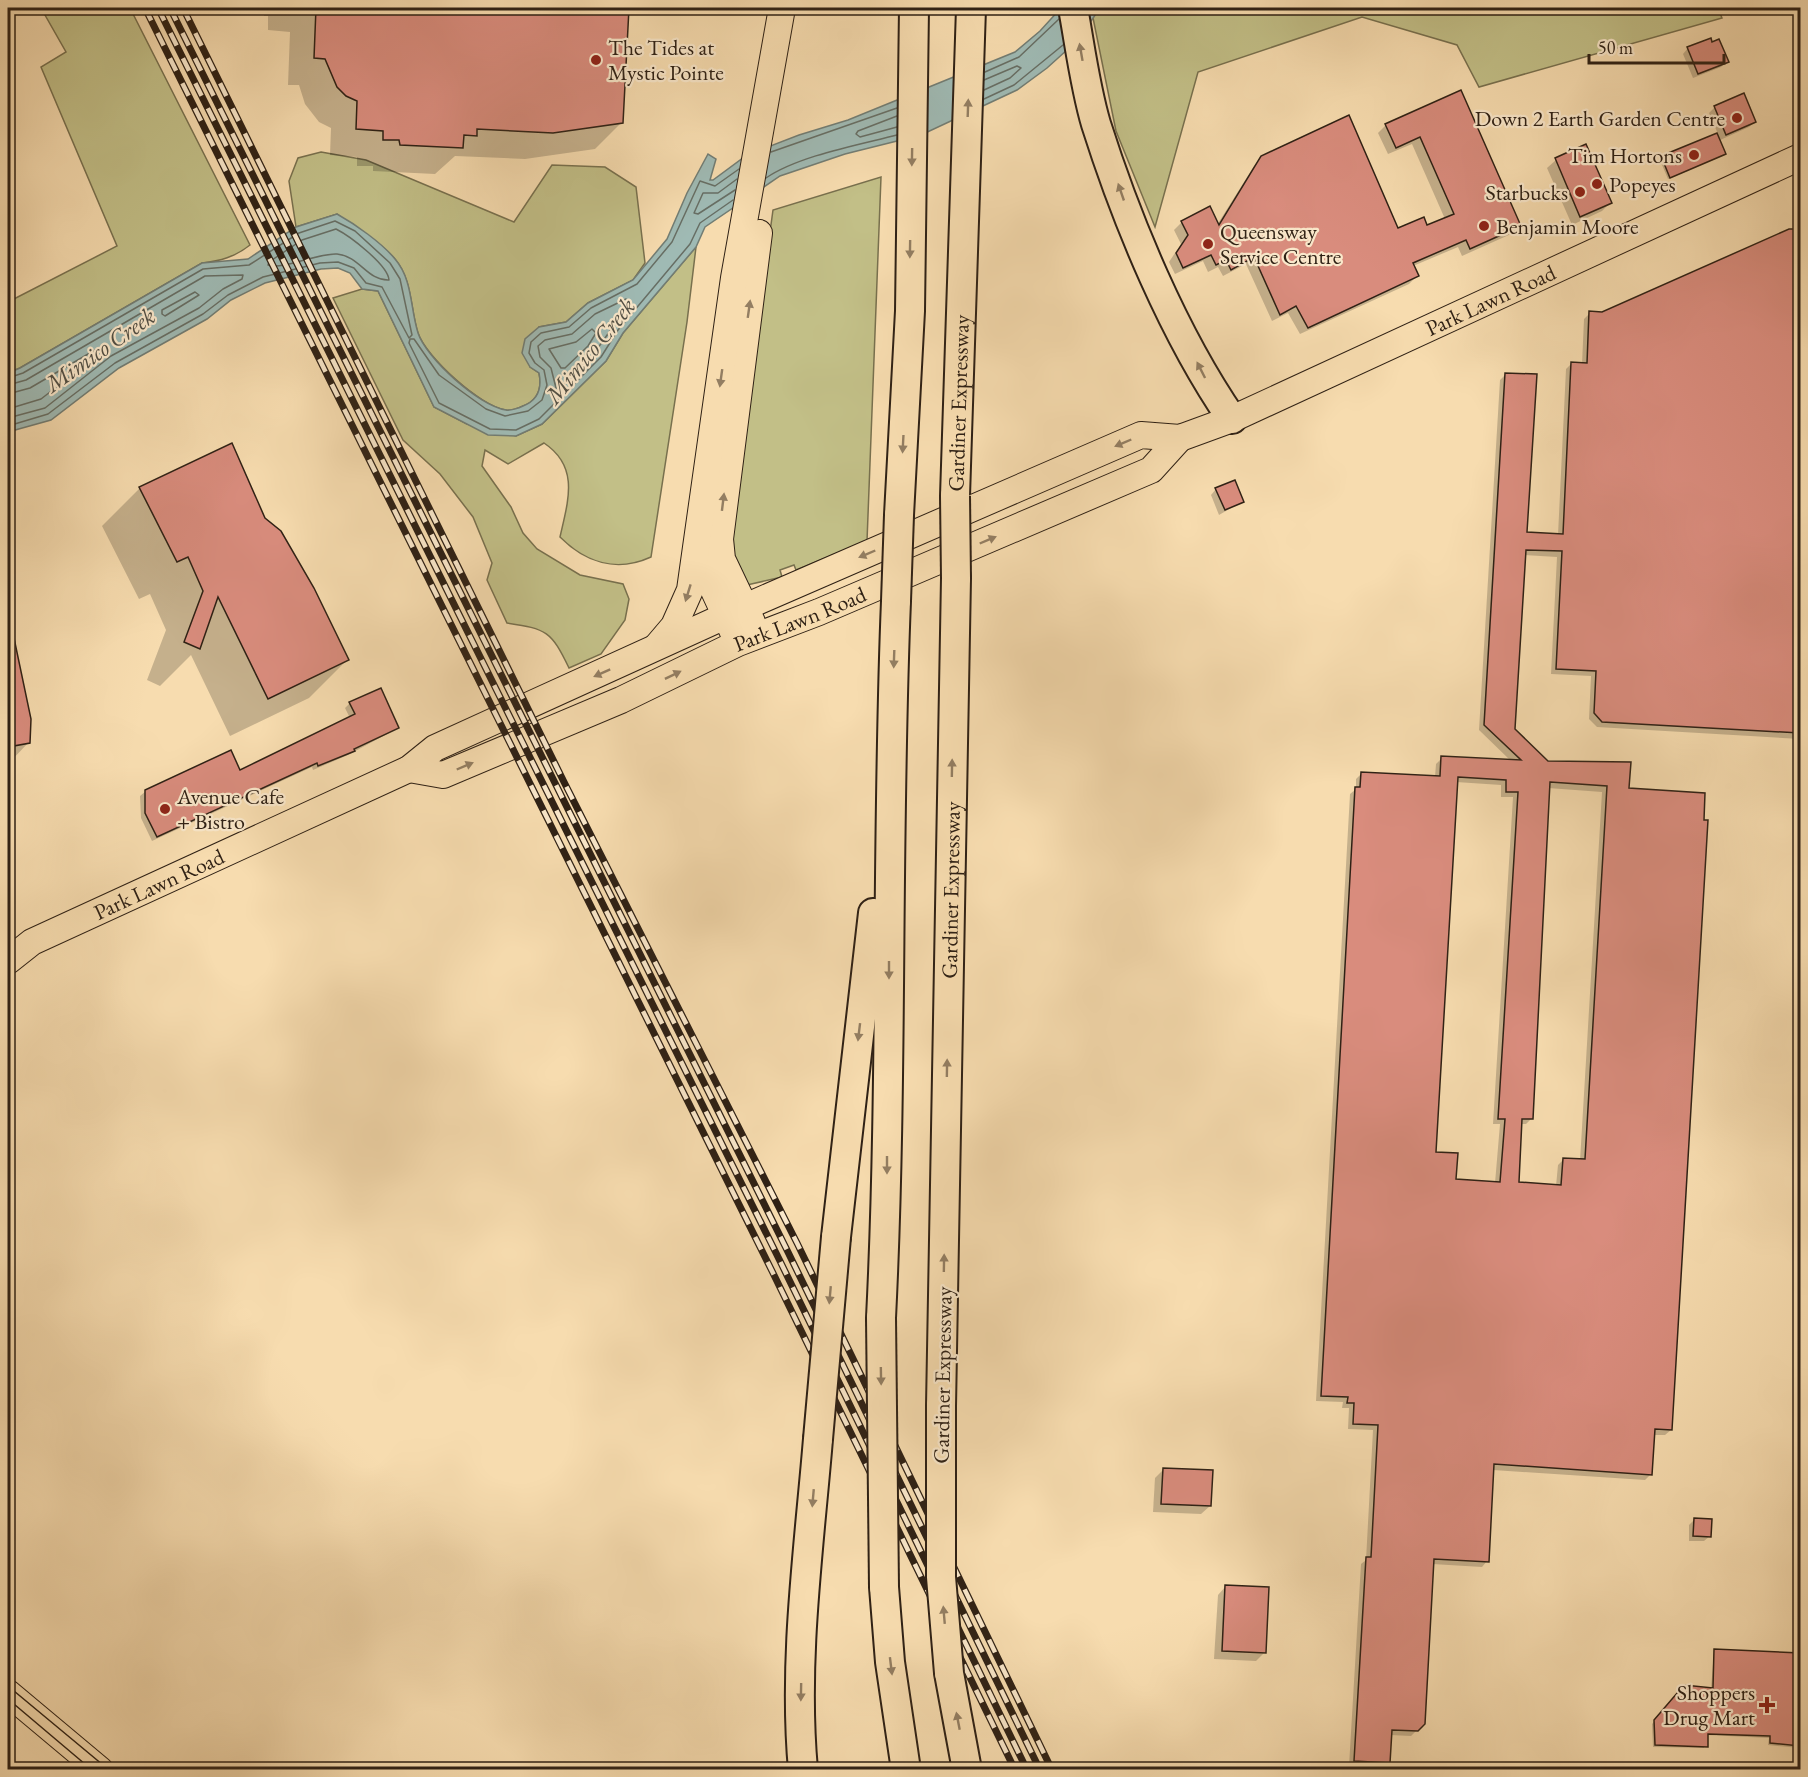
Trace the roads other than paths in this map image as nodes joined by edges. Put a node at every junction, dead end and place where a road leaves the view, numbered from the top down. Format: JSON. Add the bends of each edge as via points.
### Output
{"nodes":[{"id":1,"x":782,"y":8,"type":"edge"},
{"id":2,"x":796,"y":8,"type":"edge"},
{"id":3,"x":972,"y":8,"type":"edge"},
{"id":4,"x":1073,"y":8,"type":"edge"},
{"id":5,"x":914,"y":21,"type":"edge"},
{"id":6,"x":780,"y":60,"type":"junction"},
{"id":7,"x":1800,"y":157,"type":"edge"},
{"id":8,"x":744,"y":272,"type":"junction"},
{"id":9,"x":1232,"y":419,"type":"junction"},
{"id":10,"x":1180,"y":438,"type":"junction"},
{"id":11,"x":702,"y":514,"type":"junction"},
{"id":12,"x":735,"y":611,"type":"junction"},
{"id":13,"x":748,"y":640,"type":"junction"},
{"id":14,"x":655,"y":648,"type":"junction"},
{"id":15,"x":891,"y":723,"type":"junction"},
{"id":16,"x":409,"y":768,"type":"junction"},
{"id":17,"x":8,"y":961,"type":"edge"},
{"id":18,"x":8,"y":1693,"type":"edge"},
{"id":19,"x":100,"y":1770,"type":"edge"},
{"id":20,"x":803,"y":1770,"type":"edge"},
{"id":21,"x":906,"y":1770,"type":"edge"},
{"id":22,"x":967,"y":1770,"type":"edge"}],
"edges":[{"from":1,"to":6,"type":"main road"},
{"from":2,"to":6,"type":"main road"},
{"from":22,"to":3,"type":"highway","name":"Gardiner Expressway","one_way":true,"bridge":true,"via":[[949,1673],[940,1577],[955,496]]},
{"from":9,"to":4,"type":"highway","one_way":true,"via":[[1210,388],[1137,239],[1096,124]]},
{"from":5,"to":15,"type":"highway","one_way":true,"bridge":true,"via":[[910,311]]},
{"from":6,"to":8,"type":"main road"},
{"from":7,"to":9,"type":"main road","name":"Park Lawn Road"},
{"from":8,"to":11,"type":"main road","one_way":true},
{"from":12,"to":8,"type":"main road","one_way":true,"via":[[720,539]]},
{"from":9,"to":10,"type":"main road","name":"Park Lawn Road"},
{"from":10,"to":12,"type":"main road","name":"Park Lawn Road","one_way":true,"via":[[1141,435]]},
{"from":13,"to":10,"type":"main road","name":"Park Lawn Road","one_way":true,"via":[[1151,470]]},
{"from":11,"to":12,"type":"main road","via":[[710,582]]},
{"from":11,"to":14,"type":"main road","one_way":true,"via":[[690,590],[674,626]]},
{"from":12,"to":13,"type":"main road"},
{"from":12,"to":14,"type":"main road","name":"Park Lawn Road"},
{"from":16,"to":13,"type":"main road","name":"Park Lawn Road","one_way":true,"via":[[443,775],[621,700]]},
{"from":14,"to":16,"type":"main road","name":"Park Lawn Road","one_way":true,"via":[[435,748]]},
{"from":15,"to":20,"type":"highway","one_way":true,"bridge":true,"via":[[818,1439],[802,1633]]},
{"from":15,"to":21,"type":"highway","one_way":true,"bridge":true,"via":[[887,1196],[880,1318],[884,1587]]},
{"from":16,"to":17,"type":"main road","name":"Park Lawn Road","via":[[32,942]]},
{"from":18,"to":19,"type":"main road"}]}
